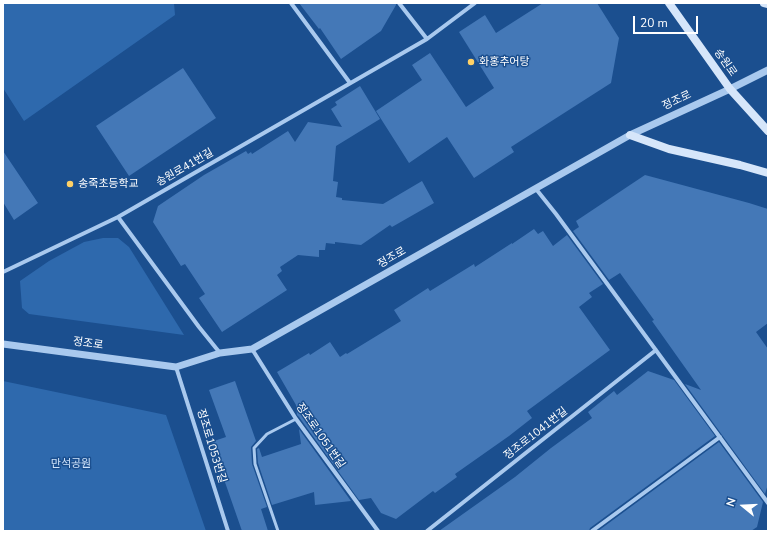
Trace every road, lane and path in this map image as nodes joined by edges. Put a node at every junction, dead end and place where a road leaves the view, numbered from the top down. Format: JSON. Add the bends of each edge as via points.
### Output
{"nodes":[{"id":1,"x":291,"y":3,"type":"edge"},
{"id":2,"x":399,"y":3,"type":"edge"},
{"id":3,"x":475,"y":3,"type":"edge"},
{"id":4,"x":669,"y":3,"type":"edge"},
{"id":5,"x":764,"y":3,"type":"edge"},
{"id":6,"x":768,"y":4,"type":"edge"},
{"id":7,"x":426,"y":39,"type":"junction"},
{"id":8,"x":768,"y":70,"type":"edge"},
{"id":9,"x":350,"y":83,"type":"junction"},
{"id":10,"x":730,"y":90,"type":"junction"},
{"id":11,"x":768,"y":131,"type":"edge"},
{"id":12,"x":630,"y":135,"type":"junction"},
{"id":13,"x":768,"y":174,"type":"edge"},
{"id":14,"x":536,"y":189,"type":"junction"},
{"id":15,"x":118,"y":217,"type":"junction"},
{"id":16,"x":3,"y":272,"type":"edge"},
{"id":17,"x":3,"y":344,"type":"edge"},
{"id":18,"x":252,"y":349,"type":"junction"},
{"id":19,"x":656,"y":350,"type":"junction"},
{"id":20,"x":220,"y":353,"type":"junction"},
{"id":21,"x":176,"y":367,"type":"junction"},
{"id":22,"x":296,"y":419,"type":"junction"},
{"id":23,"x":720,"y":438,"type":"junction"},
{"id":24,"x":768,"y":503,"type":"edge"},
{"id":25,"x":228,"y":531,"type":"edge"},
{"id":26,"x":278,"y":531,"type":"edge"},
{"id":27,"x":378,"y":531,"type":"edge"},
{"id":28,"x":427,"y":531,"type":"edge"},
{"id":29,"x":592,"y":531,"type":"edge"}],
"edges":[{"from":1,"to":9,"type":"street"},
{"from":2,"to":7,"type":"street"},
{"from":3,"to":7,"type":"street","name":"송원로41번길"},
{"from":4,"to":10,"type":"main road","name":"송원로"},
{"from":5,"to":6,"type":"main road"},
{"from":7,"to":9,"type":"street","name":"송원로41번길"},
{"from":8,"to":10,"type":"street","name":"정조로"},
{"from":9,"to":15,"type":"street","name":"송원로41번길"},
{"from":10,"to":11,"type":"main road","name":"송원로"},
{"from":10,"to":12,"type":"street","name":"정조로"},
{"from":12,"to":13,"type":"main road","via":[[669,149]]},
{"from":12,"to":14,"type":"street","name":"정조로"},
{"from":14,"to":18,"type":"street","name":"정조로"},
{"from":14,"to":19,"type":"street"},
{"from":15,"to":16,"type":"street","name":"송원로41번길"},
{"from":15,"to":20,"type":"street"},
{"from":17,"to":21,"type":"street","name":"정조로"},
{"from":18,"to":20,"type":"street","name":"정조로"},
{"from":18,"to":22,"type":"street","name":"정조로1051번길"},
{"from":19,"to":23,"type":"street"},
{"from":19,"to":28,"type":"street","name":"정조로1041번길"},
{"from":20,"to":21,"type":"street","name":"정조로"},
{"from":21,"to":25,"type":"street","name":"정조로1053번길"},
{"from":22,"to":26,"type":"lane","via":[[267,434],[254,448],[255,464]]},
{"from":22,"to":27,"type":"street","name":"정조로1051번길"},
{"from":23,"to":24,"type":"street"},
{"from":23,"to":29,"type":"street"}]}
